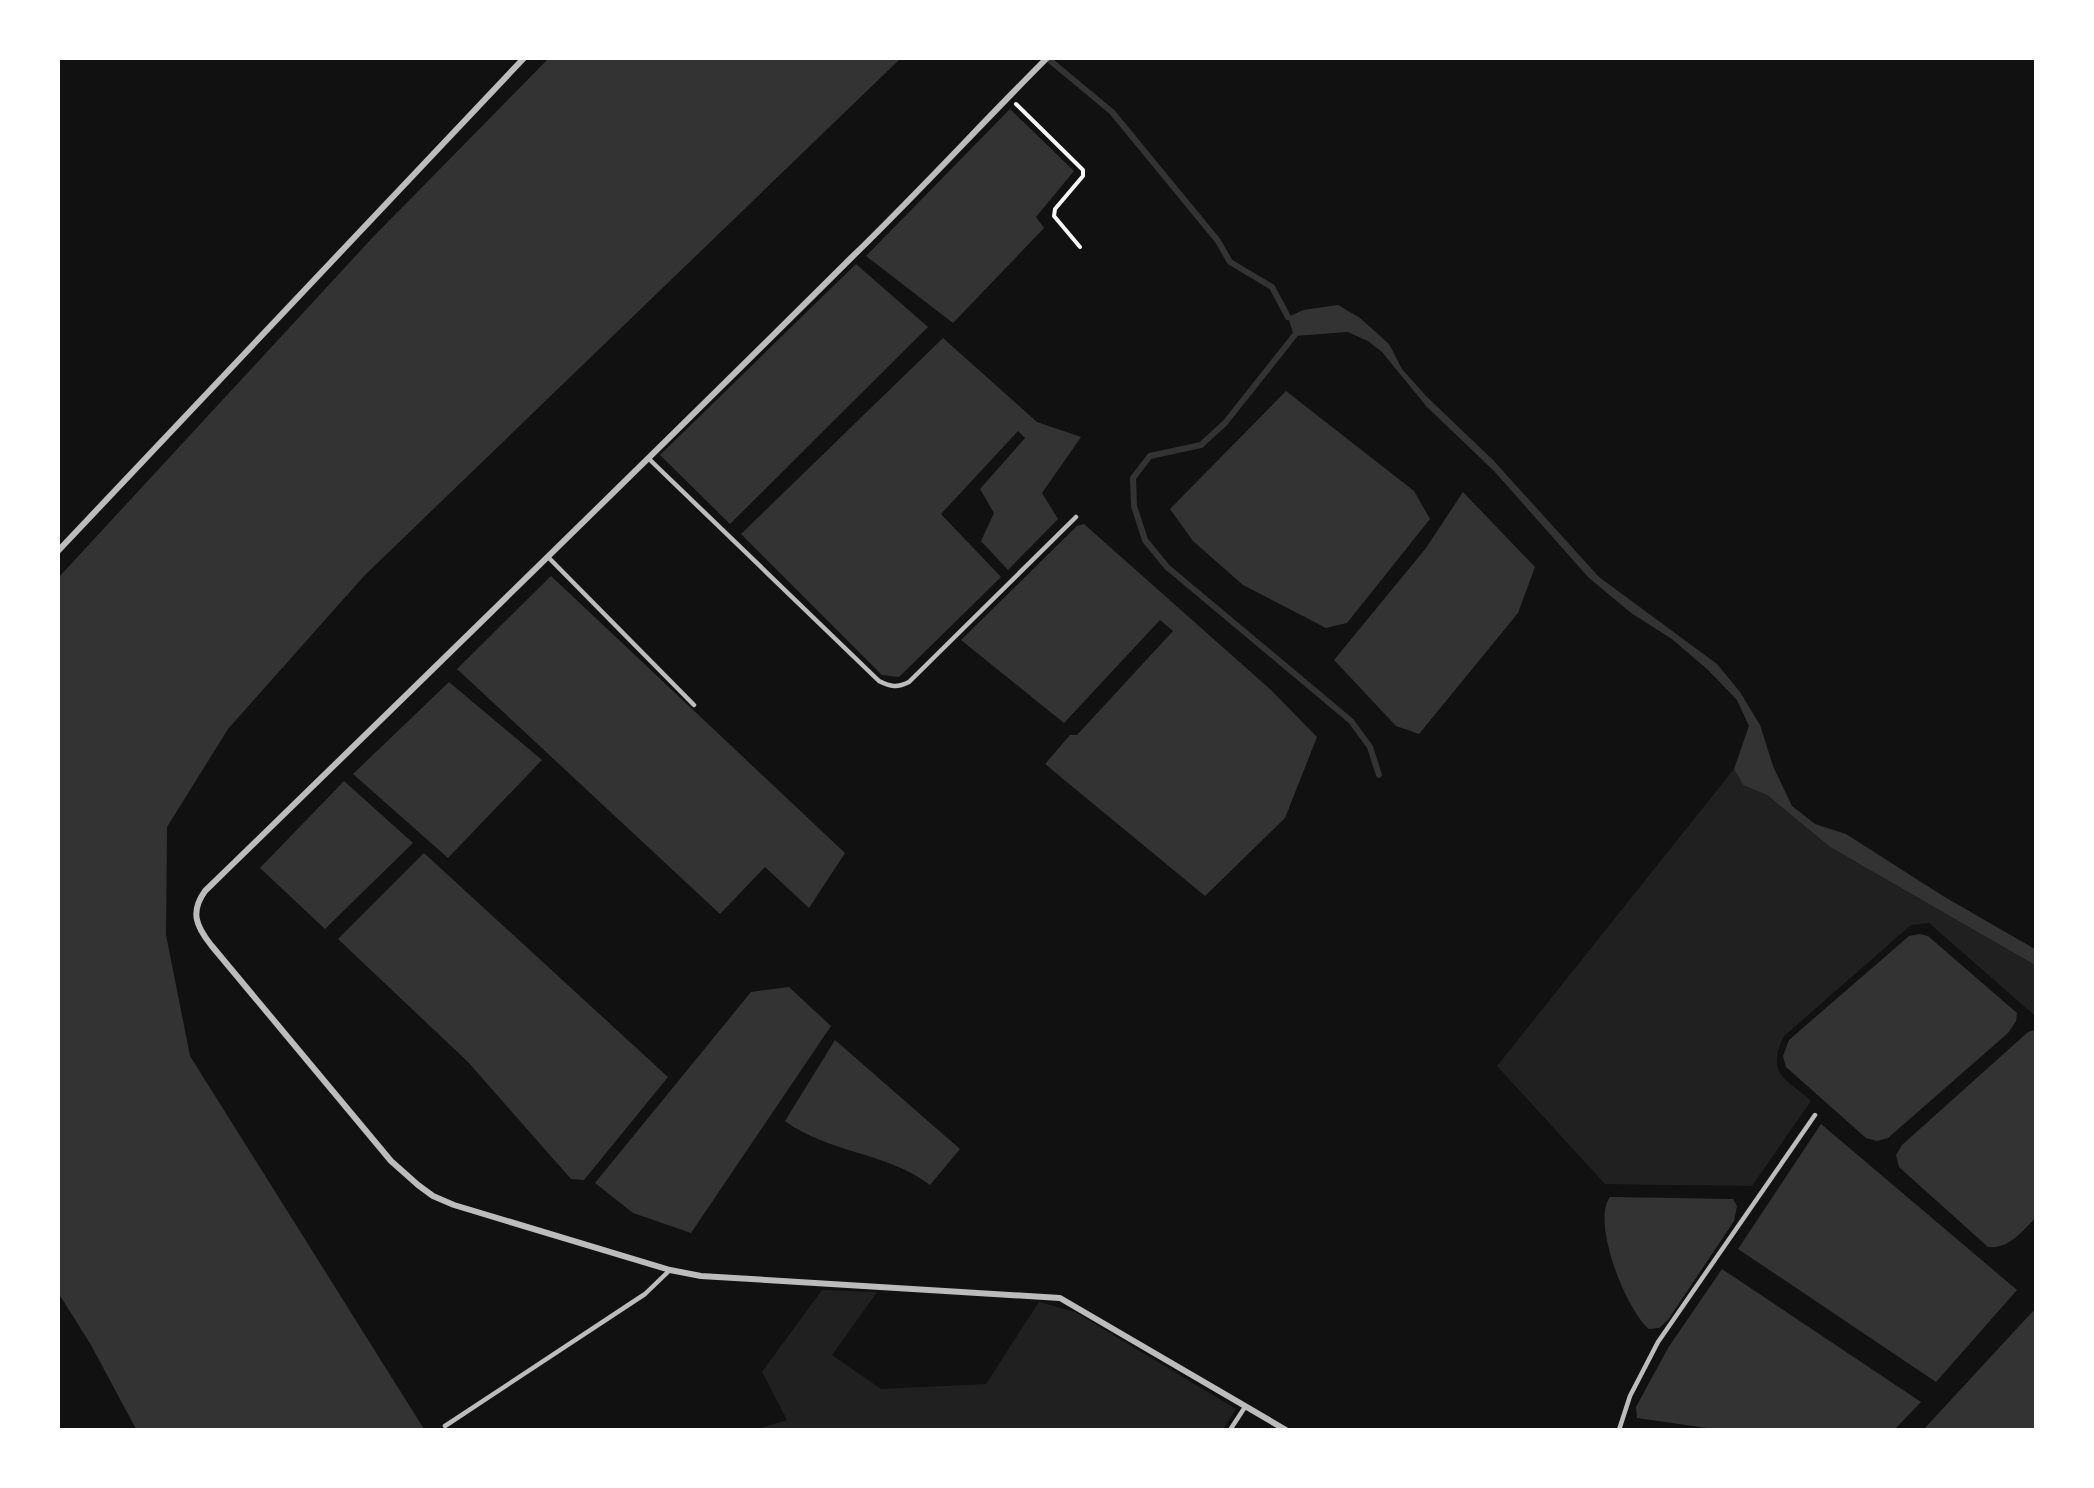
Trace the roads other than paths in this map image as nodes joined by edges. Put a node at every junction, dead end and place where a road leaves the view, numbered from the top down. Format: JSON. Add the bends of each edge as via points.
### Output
{"nodes":[{"id":1,"x":524,"y":58,"type":"edge"},
{"id":2,"x":1047,"y":58,"type":"edge"},
{"id":3,"x":647,"y":457,"type":"junction"},
{"id":4,"x":1076,"y":517,"type":"dead end"},
{"id":5,"x":58,"y":551,"type":"edge"},
{"id":6,"x":549,"y":558,"type":"junction"},
{"id":7,"x":694,"y":705,"type":"dead end"},
{"id":8,"x":1815,"y":1116,"type":"dead end"},
{"id":9,"x":670,"y":1270,"type":"junction"},
{"id":10,"x":1245,"y":1407,"type":"junction"},
{"id":11,"x":445,"y":1426,"type":"dead end"},
{"id":12,"x":1230,"y":1430,"type":"edge"},
{"id":13,"x":1286,"y":1430,"type":"edge"},
{"id":14,"x":1619,"y":1430,"type":"edge"}],
"edges":[{"from":1,"to":5,"type":"street"},
{"from":2,"to":3,"type":"street","via":[[849,261]]},
{"from":3,"to":4,"type":"lane","via":[[879,681],[889,686],[909,682]]},
{"from":3,"to":6,"type":"street"},
{"from":6,"to":7,"type":"lane"},
{"from":6,"to":9,"type":"street","via":[[205,891],[195,912],[196,923],[391,1161],[418,1185],[454,1205]]},
{"from":8,"to":14,"type":"lane","via":[[1658,1342],[1630,1396]]},
{"from":9,"to":10,"type":"street","via":[[701,1276],[1060,1298]]},
{"from":9,"to":11,"type":"lane","via":[[645,1294]]},
{"from":10,"to":12,"type":"lane"},
{"from":10,"to":13,"type":"street"}]}
